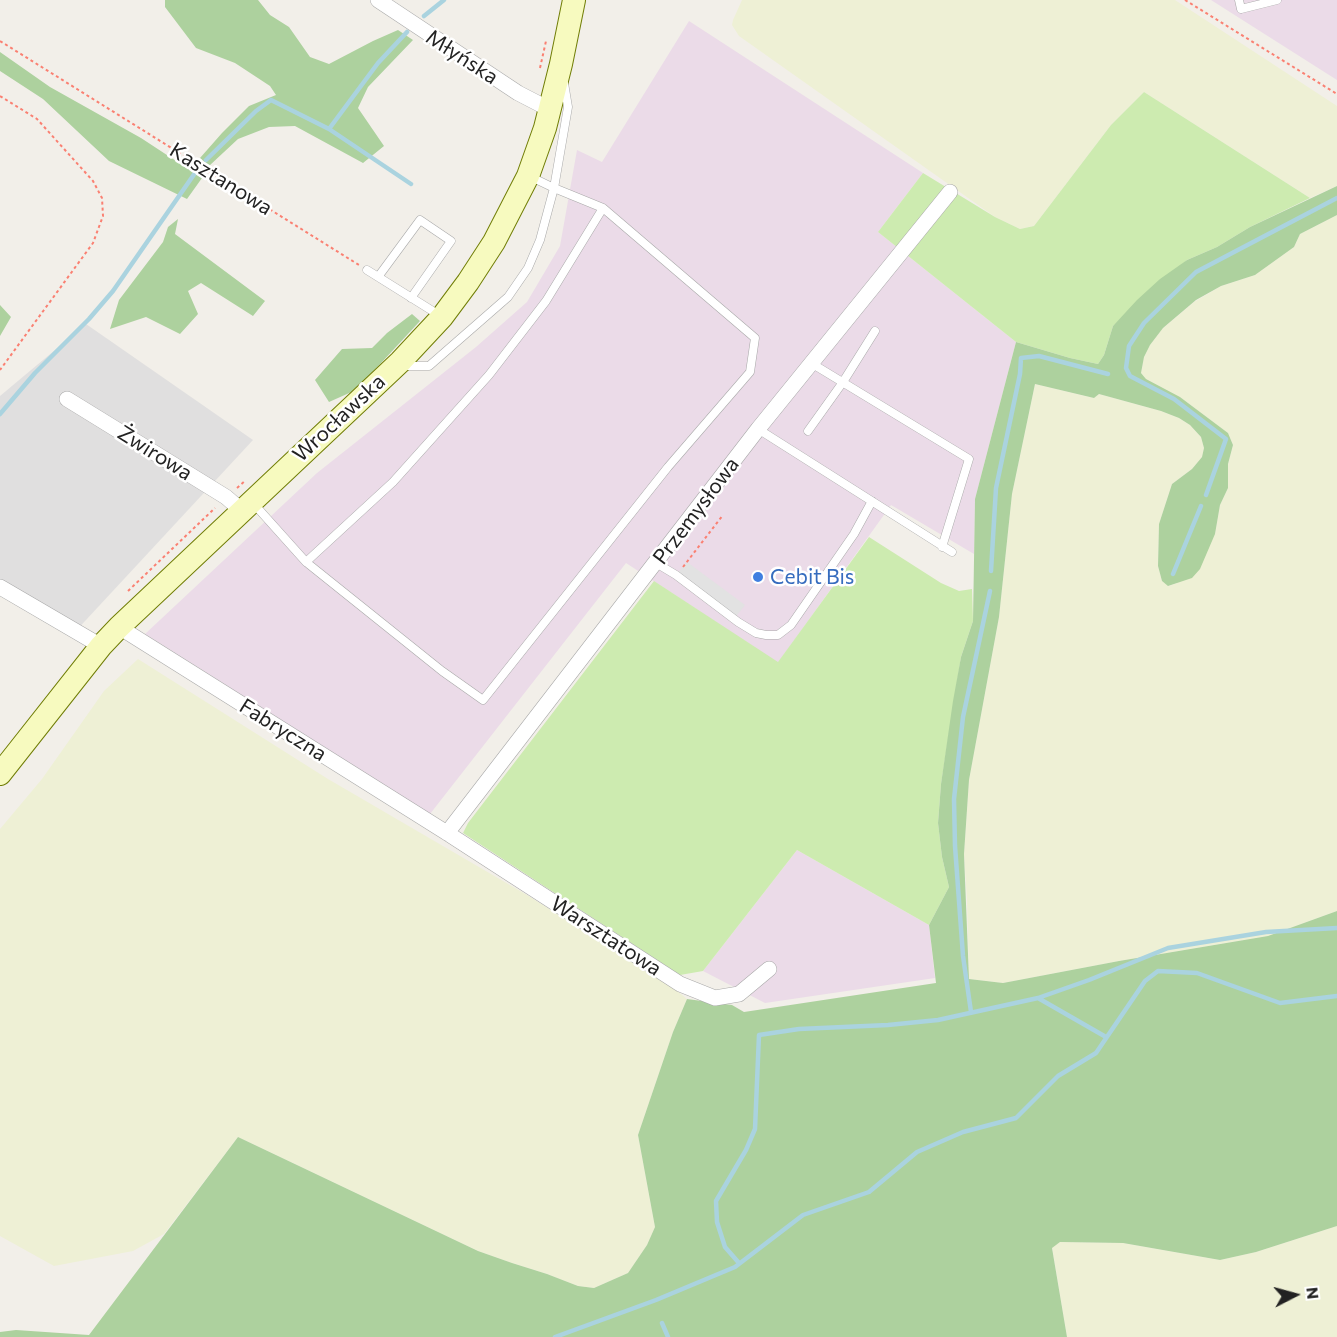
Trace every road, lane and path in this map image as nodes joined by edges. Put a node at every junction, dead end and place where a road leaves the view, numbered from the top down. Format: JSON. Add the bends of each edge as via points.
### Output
{"nodes":[{"id":1,"x":378,"y":0,"type":"edge"},
{"id":2,"x":574,"y":0,"type":"edge"},
{"id":3,"x":1185,"y":0,"type":"edge"},
{"id":4,"x":1239,"y":0,"type":"edge"},
{"id":5,"x":1277,"y":0,"type":"edge"},
{"id":6,"x":547,"y":34,"type":"dead end"},
{"id":7,"x":0,"y":41,"type":"edge"},
{"id":8,"x":550,"y":65,"type":"junction"},
{"id":9,"x":1337,"y":94,"type":"edge"},
{"id":10,"x":0,"y":96,"type":"edge"},
{"id":11,"x":549,"y":109,"type":"junction"},
{"id":12,"x":528,"y":176,"type":"junction"},
{"id":13,"x":554,"y":189,"type":"junction"},
{"id":14,"x":950,"y":192,"type":"dead end"},
{"id":15,"x":603,"y":208,"type":"junction"},
{"id":16,"x":367,"y":270,"type":"joint"},
{"id":17,"x":378,"y":277,"type":"junction"},
{"id":18,"x":411,"y":298,"type":"junction"},
{"id":19,"x":442,"y":317,"type":"junction"},
{"id":20,"x":875,"y":331,"type":"dead end"},
{"id":21,"x":812,"y":363,"type":"junction"},
{"id":22,"x":395,"y":366,"type":"junction"},
{"id":23,"x":0,"y":370,"type":"edge"},
{"id":24,"x":843,"y":382,"type":"junction"},
{"id":25,"x":67,"y":399,"type":"dead end"},
{"id":26,"x":758,"y":429,"type":"junction"},
{"id":27,"x":808,"y":431,"type":"dead end"},
{"id":28,"x":252,"y":475,"type":"dead end"},
{"id":29,"x":872,"y":501,"type":"junction"},
{"id":30,"x":239,"y":503,"type":"junction"},
{"id":31,"x":723,"y":515,"type":"dead end"},
{"id":32,"x":942,"y":547,"type":"junction"},
{"id":33,"x":952,"y":552,"type":"dead end"},
{"id":34,"x":306,"y":562,"type":"junction"},
{"id":35,"x":656,"y":563,"type":"junction"},
{"id":36,"x":676,"y":575,"type":"junction"},
{"id":37,"x":0,"y":586,"type":"edge"},
{"id":38,"x":125,"y":595,"type":"dead end"},
{"id":39,"x":119,"y":627,"type":"junction"},
{"id":40,"x":101,"y":646,"type":"junction"},
{"id":41,"x":0,"y":774,"type":"edge"},
{"id":42,"x":447,"y":833,"type":"junction"},
{"id":43,"x":769,"y":969,"type":"dead end"}],
"edges":[{"from":1,"to":11,"type":"street","name":"Młyńska","via":[[508,87]]},
{"from":2,"to":8,"type":"main road","name":"Wrocławska"},
{"from":3,"to":9,"type":"path"},
{"from":4,"to":5,"type":"lane","via":[[1241,9]]},
{"from":6,"to":8,"type":"path"},
{"from":7,"to":16,"type":"path","name":"Kasztanowa"},
{"from":8,"to":11,"type":"main road","name":"Wrocławska"},
{"from":8,"to":13,"type":"lane","via":[[568,107]]},
{"from":10,"to":23,"type":"path","via":[[37,119],[93,181],[102,198],[102,216],[93,243]]},
{"from":11,"to":12,"type":"main road","name":"Wrocławska"},
{"from":12,"to":13,"type":"lane"},
{"from":12,"to":19,"type":"main road","name":"Wrocławska","via":[[494,242]]},
{"from":13,"to":15,"type":"lane"},
{"from":13,"to":22,"type":"lane","via":[[532,259],[508,297],[429,366]]},
{"from":14,"to":21,"type":"street","name":"Przemysłowa"},
{"from":15,"to":34,"type":"lane","via":[[546,301],[489,375],[393,482]]},
{"from":15,"to":34,"type":"lane","via":[[755,338],[750,372],[668,467],[483,699],[441,671]]},
{"from":16,"to":17,"type":"lane"},
{"from":17,"to":18,"type":"lane"},
{"from":17,"to":18,"type":"lane","via":[[420,220],[451,241]]},
{"from":18,"to":19,"type":"lane"},
{"from":19,"to":22,"type":"main road","name":"Wrocławska"},
{"from":20,"to":24,"type":"lane"},
{"from":21,"to":24,"type":"lane"},
{"from":21,"to":26,"type":"street","name":"Przemysłowa"},
{"from":22,"to":30,"type":"main road","name":"Wrocławska"},
{"from":24,"to":27,"type":"lane"},
{"from":24,"to":32,"type":"lane","via":[[969,459]]},
{"from":25,"to":30,"type":"street","name":"Żwirowa"},
{"from":26,"to":29,"type":"lane"},
{"from":26,"to":35,"type":"street","name":"Przemysłowa"},
{"from":28,"to":30,"type":"path"},
{"from":29,"to":32,"type":"lane"},
{"from":29,"to":36,"type":"lane","via":[[791,625],[778,635],[756,633]]},
{"from":30,"to":34,"type":"lane"},
{"from":30,"to":38,"type":"path","via":[[162,556]]},
{"from":30,"to":39,"type":"main road","name":"Wrocławska"},
{"from":31,"to":36,"type":"path"},
{"from":32,"to":33,"type":"lane"},
{"from":35,"to":36,"type":"lane"},
{"from":35,"to":42,"type":"street","name":"Przemysłowa"},
{"from":37,"to":40,"type":"street"},
{"from":39,"to":40,"type":"main road","name":"Wrocławska"},
{"from":39,"to":42,"type":"street","name":"Fabryczna"},
{"from":40,"to":41,"type":"main road","name":"Wrocławska"},
{"from":42,"to":43,"type":"street","name":"Warsztatowa","via":[[680,984],[715,998],[739,994]]}]}
